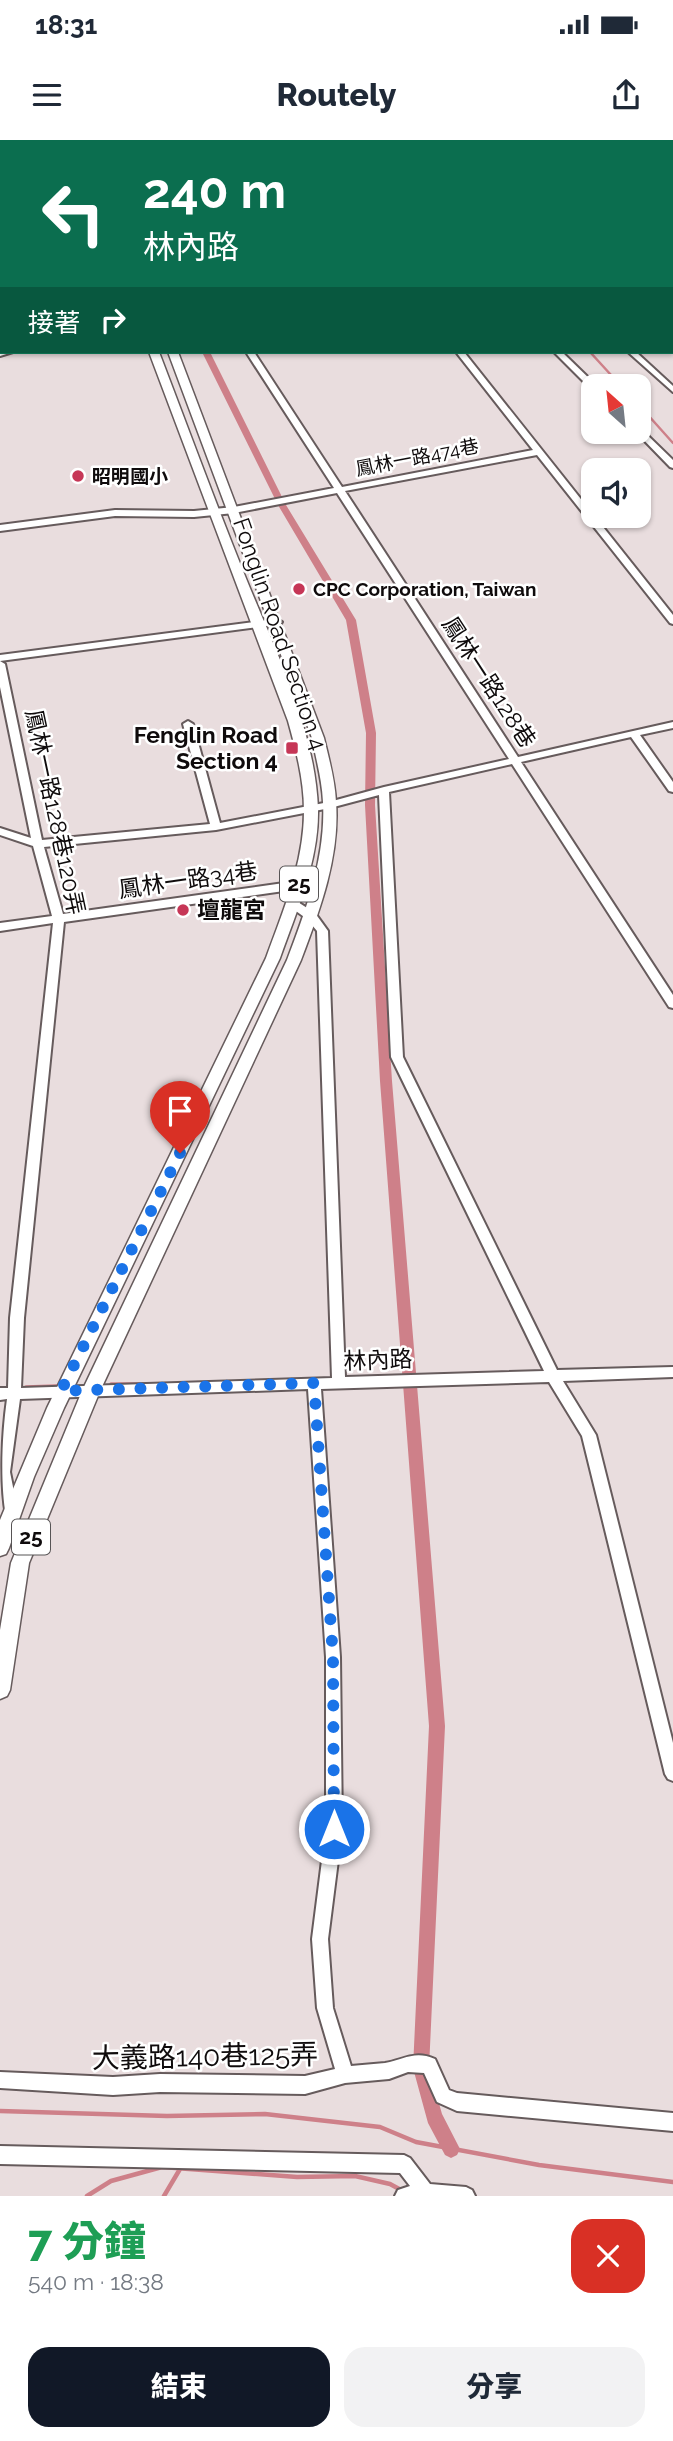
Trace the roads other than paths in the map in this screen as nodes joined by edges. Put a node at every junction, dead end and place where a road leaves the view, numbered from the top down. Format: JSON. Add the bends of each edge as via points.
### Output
{"nodes":[{"id":1,"x":155,"y":354,"type":"edge"},
{"id":2,"x":174,"y":354,"type":"edge"},
{"id":3,"x":251,"y":354,"type":"edge"},
{"id":4,"x":462,"y":354,"type":"edge"},
{"id":5,"x":560,"y":354,"type":"edge"},
{"id":6,"x":634,"y":354,"type":"edge"},
{"id":7,"x":581,"y":374,"type":"edge"},
{"id":8,"x":673,"y":390,"type":"edge"},
{"id":9,"x":651,"y":442,"type":"edge"},
{"id":10,"x":538,"y":452,"type":"junction"},
{"id":11,"x":673,"y":465,"type":"edge"},
{"id":12,"x":340,"y":489,"type":"junction"},
{"id":13,"x":234,"y":510,"type":"junction"},
{"id":14,"x":216,"y":513,"type":"junction"},
{"id":15,"x":0,"y":528,"type":"edge"},
{"id":16,"x":673,"y":621,"type":"edge"},
{"id":17,"x":277,"y":622,"type":"junction"},
{"id":18,"x":258,"y":624,"type":"junction"},
{"id":19,"x":0,"y":658,"type":"edge"},
{"id":20,"x":0,"y":664,"type":"edge"},
{"id":21,"x":188,"y":724,"type":"dead end"},
{"id":22,"x":673,"y":725,"type":"edge"},
{"id":23,"x":634,"y":734,"type":"junction"},
{"id":24,"x":518,"y":762,"type":"junction"},
{"id":25,"x":673,"y":789,"type":"edge"},
{"id":26,"x":381,"y":791,"type":"junction"},
{"id":27,"x":330,"y":805,"type":"junction"},
{"id":28,"x":311,"y":808,"type":"junction"},
{"id":29,"x":216,"y":827,"type":"junction"},
{"id":30,"x":0,"y":831,"type":"edge"},
{"id":31,"x":38,"y":844,"type":"junction"},
{"id":32,"x":298,"y":885,"type":"junction"},
{"id":33,"x":293,"y":903,"type":"junction"},
{"id":34,"x":311,"y":916,"type":"junction"},
{"id":35,"x":60,"y":920,"type":"junction"},
{"id":36,"x":0,"y":927,"type":"edge"},
{"id":37,"x":673,"y":1004,"type":"edge"},
{"id":38,"x":673,"y":1372,"type":"edge"},
{"id":39,"x":553,"y":1376,"type":"junction"},
{"id":40,"x":314,"y":1383,"type":"junction"},
{"id":41,"x":339,"y":1383,"type":"junction"},
{"id":42,"x":61,"y":1391,"type":"junction"},
{"id":43,"x":91,"y":1391,"type":"junction"},
{"id":44,"x":7,"y":1394,"type":"edge"},
{"id":45,"x":11,"y":1512,"type":"junction"},
{"id":46,"x":0,"y":1548,"type":"edge"},
{"id":47,"x":0,"y":1690,"type":"edge"},
{"id":48,"x":673,"y":1774,"type":"edge"},
{"id":49,"x":345,"y":2075,"type":"junction"},
{"id":50,"x":0,"y":2080,"type":"edge"},
{"id":51,"x":673,"y":2122,"type":"edge"},
{"id":52,"x":0,"y":2155,"type":"edge"},
{"id":53,"x":417,"y":2194,"type":"edge"},
{"id":54,"x":466,"y":2196,"type":"edge"}],
"edges":[{"from":1,"to":14,"type":"main road","name":"Fonglin Road Section 4","number":"25"},
{"from":2,"to":13,"type":"main road","name":"Fonglin Road Section 4","number":"25"},
{"from":3,"to":12,"type":"street","name":"鳳林一路474巷"},
{"from":4,"to":10,"type":"street"},
{"from":5,"to":7,"type":"street"},
{"from":6,"to":8,"type":"street"},
{"from":9,"to":11,"type":"street"},
{"from":10,"to":12,"type":"street","name":"鳳林一路474巷"},
{"from":10,"to":16,"type":"street"},
{"from":12,"to":13,"type":"street"},
{"from":12,"to":24,"type":"street","name":"鳳林一路128巷"},
{"from":13,"to":14,"type":"street"},
{"from":13,"to":17,"type":"main road","name":"Fonglin Road Section 4","number":"25"},
{"from":14,"to":15,"type":"street","via":[[115,513]]},
{"from":14,"to":18,"type":"main road","name":"Fonglin Road Section 4","number":"25"},
{"from":17,"to":18,"type":"street"},
{"from":17,"to":27,"type":"main road","name":"Fonglin Road Section 4","number":"25","via":[[318,738]]},
{"from":18,"to":19,"type":"street"},
{"from":18,"to":28,"type":"main road","name":"Fonglin Road Section 4","number":"25","via":[[299,739]]},
{"from":20,"to":31,"type":"street","name":"鳳林一路128巷120弄"},
{"from":21,"to":29,"type":"street"},
{"from":22,"to":23,"type":"street"},
{"from":23,"to":24,"type":"street"},
{"from":23,"to":25,"type":"street"},
{"from":24,"to":26,"type":"street"},
{"from":24,"to":37,"type":"street","name":"鳳林一路128巷"},
{"from":26,"to":27,"type":"street"},
{"from":26,"to":39,"type":"street","via":[[397,1056]]},
{"from":27,"to":28,"type":"street"},
{"from":27,"to":34,"type":"main road","name":"Fonglin Road Section 4","number":"25","via":[[328,843]]},
{"from":28,"to":29,"type":"street"},
{"from":28,"to":32,"type":"main road","name":"Fonglin Road Section 4","number":"25","via":[[309,842]]},
{"from":29,"to":31,"type":"street"},
{"from":30,"to":31,"type":"street"},
{"from":31,"to":35,"type":"street","name":"鳳林一路128巷120弄"},
{"from":32,"to":33,"type":"main road","name":"Fonglin Road Section 4","number":"25"},
{"from":32,"to":35,"type":"street","name":"鳳林一路34巷"},
{"from":33,"to":34,"type":"street"},
{"from":33,"to":42,"type":"main road","name":"Fonglin Road Section 4","number":"25","via":[[273,958]]},
{"from":34,"to":41,"type":"street","via":[[322,931]]},
{"from":34,"to":43,"type":"main road","name":"Fonglin Road Section 4","number":"25"},
{"from":35,"to":36,"type":"street","name":"鳳林一路34巷"},
{"from":35,"to":44,"type":"street","name":"鳳林一路128巷120弄"},
{"from":38,"to":39,"type":"street","name":"林內路"},
{"from":39,"to":41,"type":"street","name":"林內路"},
{"from":39,"to":48,"type":"street","via":[[589,1435]]},
{"from":40,"to":41,"type":"street","name":"林內路"},
{"from":40,"to":43,"type":"street","name":"林內路"},
{"from":40,"to":49,"type":"street","via":[[333,1657],[334,1829],[320,1939],[325,2008]]},
{"from":42,"to":43,"type":"street","name":"林內路"},
{"from":42,"to":44,"type":"street","name":"林內路"},
{"from":42,"to":45,"type":"main road","number":"25"},
{"from":43,"to":47,"type":"main road","number":"25","via":[[20,1563]]},
{"from":44,"to":45,"type":"street","name":"鳳林一路128巷120弄","via":[[3,1472]]},
{"from":45,"to":46,"type":"main road","number":"25"},
{"from":49,"to":50,"type":"street","name":"大義路140巷125弄","via":[[305,2085],[113,2086]]},
{"from":49,"to":51,"type":"street","name":"大義路140巷125弄","via":[[429,2065],[443,2096],[457,2102]]},
{"from":52,"to":53,"type":"street","via":[[404,2164]]},
{"from":53,"to":54,"type":"street"}]}
